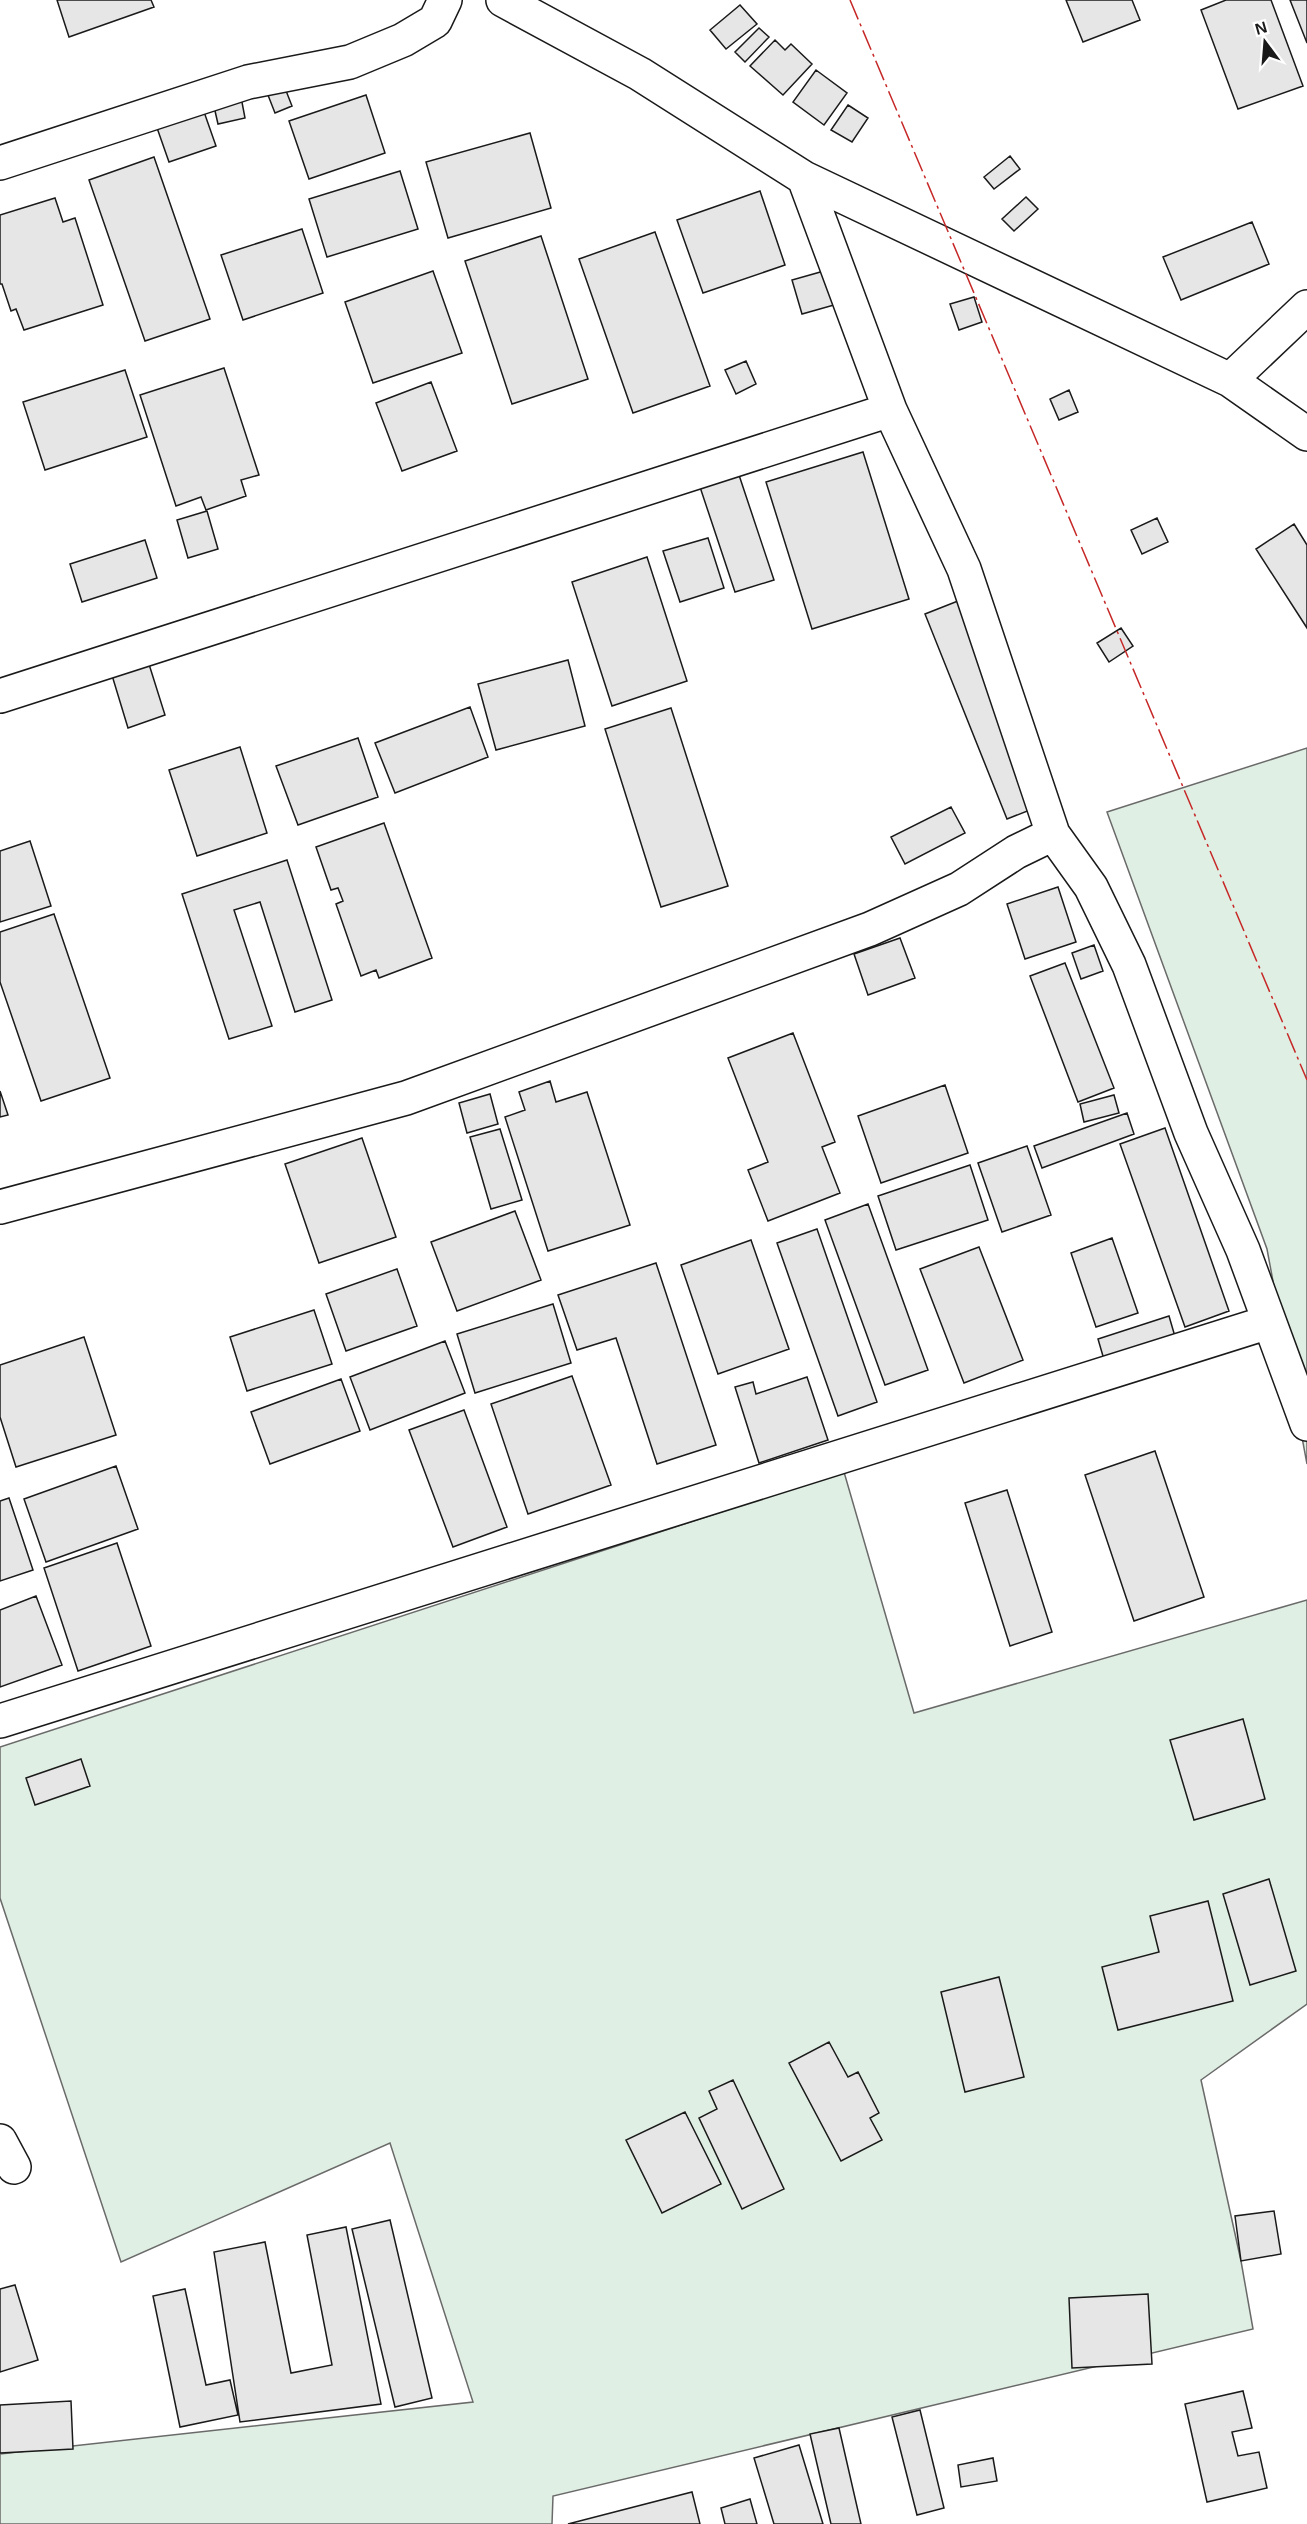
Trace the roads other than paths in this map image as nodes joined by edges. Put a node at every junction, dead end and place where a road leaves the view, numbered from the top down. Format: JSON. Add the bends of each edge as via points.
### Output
{"nodes":[{"id":1,"x":445,"y":0,"type":"edge"},
{"id":2,"x":503,"y":0,"type":"edge"},
{"id":3,"x":0,"y":163,"type":"edge"},
{"id":4,"x":804,"y":178,"type":"junction"},
{"id":5,"x":1307,"y":307,"type":"edge"},
{"id":6,"x":1230,"y":380,"type":"junction"},
{"id":7,"x":890,"y":410,"type":"junction"},
{"id":8,"x":1307,"y":435,"type":"edge"},
{"id":9,"x":0,"y":696,"type":"edge"},
{"id":10,"x":1053,"y":834,"type":"junction"},
{"id":11,"x":0,"y":1207,"type":"edge"},
{"id":12,"x":1269,"y":1322,"type":"junction"},
{"id":13,"x":1307,"y":1424,"type":"edge"},
{"id":14,"x":0,"y":1721,"type":"edge"}],
"edges":[{"from":1,"to":3,"type":"street","via":[[435,21],[403,40],[350,62],[248,82]]},
{"from":2,"to":4,"type":"street","via":[[640,74]]},
{"from":4,"to":6,"type":"street"},
{"from":4,"to":7,"type":"street"},
{"from":5,"to":6,"type":"street"},
{"from":6,"to":8,"type":"street"},
{"from":7,"to":9,"type":"street"},
{"from":7,"to":10,"type":"street","via":[[964,569]]},
{"from":10,"to":11,"type":"street","via":[[1016,852],[959,890],[870,929],[406,1098]]},
{"from":10,"to":12,"type":"street","via":[[1090,887],[1129,965],[1191,1133],[1243,1250]]},
{"from":12,"to":13,"type":"street"},
{"from":12,"to":14,"type":"street"}]}
